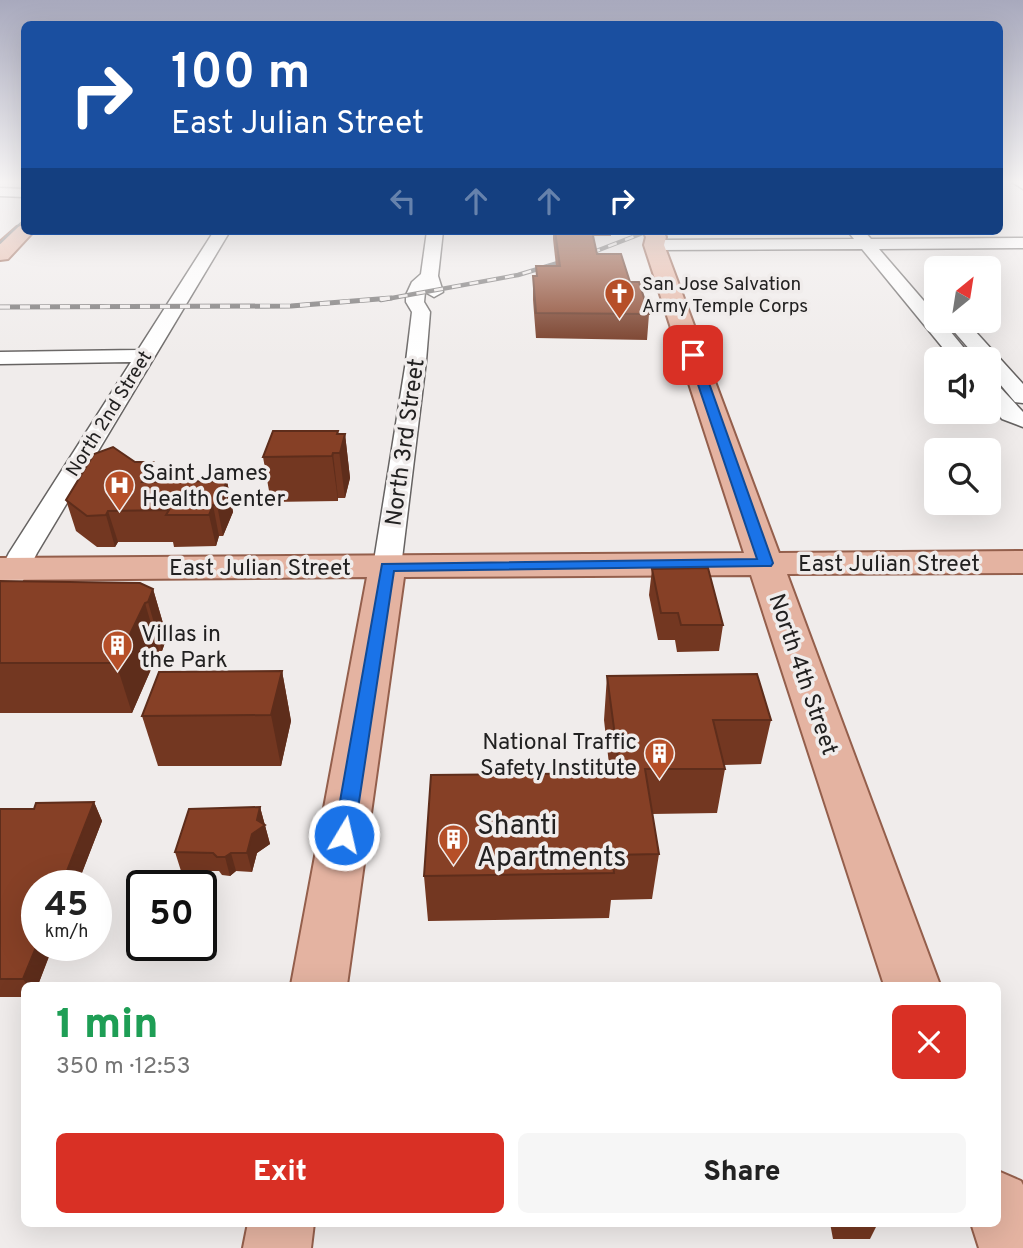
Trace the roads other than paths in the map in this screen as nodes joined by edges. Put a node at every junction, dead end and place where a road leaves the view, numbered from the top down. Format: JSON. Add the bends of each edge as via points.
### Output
{"nodes":[{"id":1,"x":14,"y":240,"type":"edge"},
{"id":2,"x":216,"y":240,"type":"edge"},
{"id":3,"x":434,"y":240,"type":"edge"},
{"id":4,"x":651,"y":240,"type":"edge"},
{"id":5,"x":873,"y":240,"type":"edge"},
{"id":6,"x":874,"y":240,"type":"edge"},
{"id":7,"x":953,"y":240,"type":"edge"},
{"id":8,"x":1023,"y":243,"type":"edge"},
{"id":9,"x":0,"y":254,"type":"edge"},
{"id":10,"x":924,"y":286,"type":"edge"},
{"id":11,"x":966,"y":333,"type":"edge"},
{"id":12,"x":954,"y":347,"type":"edge"},
{"id":13,"x":144,"y":356,"type":"junction"},
{"id":14,"x":0,"y":358,"type":"edge"},
{"id":15,"x":1023,"y":397,"type":"edge"},
{"id":16,"x":1001,"y":403,"type":"edge"},
{"id":17,"x":1023,"y":419,"type":"edge"},
{"id":18,"x":1023,"y":562,"type":"edge"},
{"id":19,"x":766,"y":563,"type":"junction"},
{"id":20,"x":387,"y":567,"type":"junction"},
{"id":21,"x":5,"y":579,"type":"edge"},
{"id":22,"x":319,"y":982,"type":"edge"},
{"id":23,"x":911,"y":982,"type":"edge"},
{"id":24,"x":1001,"y":1213,"type":"edge"},
{"id":25,"x":280,"y":1227,"type":"edge"},
{"id":26,"x":277,"y":1248,"type":"edge"},
{"id":27,"x":1013,"y":1248,"type":"edge"}],
"edges":[{"from":1,"to":9,"type":"main road"},
{"from":2,"to":13,"type":"street","name":"North 2nd Street"},
{"from":3,"to":20,"type":"street","name":"North 3rd Street","via":[[429,276],[434,292],[421,313]]},
{"from":4,"to":19,"type":"main road","name":"North 4th Street"},
{"from":5,"to":12,"type":"street"},
{"from":6,"to":10,"type":"street"},
{"from":7,"to":8,"type":"street"},
{"from":11,"to":15,"type":"street"},
{"from":13,"to":14,"type":"street"},
{"from":13,"to":21,"type":"street","name":"North 2nd Street"},
{"from":16,"to":17,"type":"street"},
{"from":18,"to":19,"type":"main road","name":"East Julian Street"},
{"from":19,"to":20,"type":"main road","name":"East Julian Street"},
{"from":19,"to":23,"type":"main road","name":"North 4th Street"},
{"from":20,"to":21,"type":"main road","name":"East Julian Street"},
{"from":20,"to":22,"type":"main road","name":"North 3rd Street"},
{"from":24,"to":27,"type":"main road"},
{"from":25,"to":26,"type":"main road"}]}
